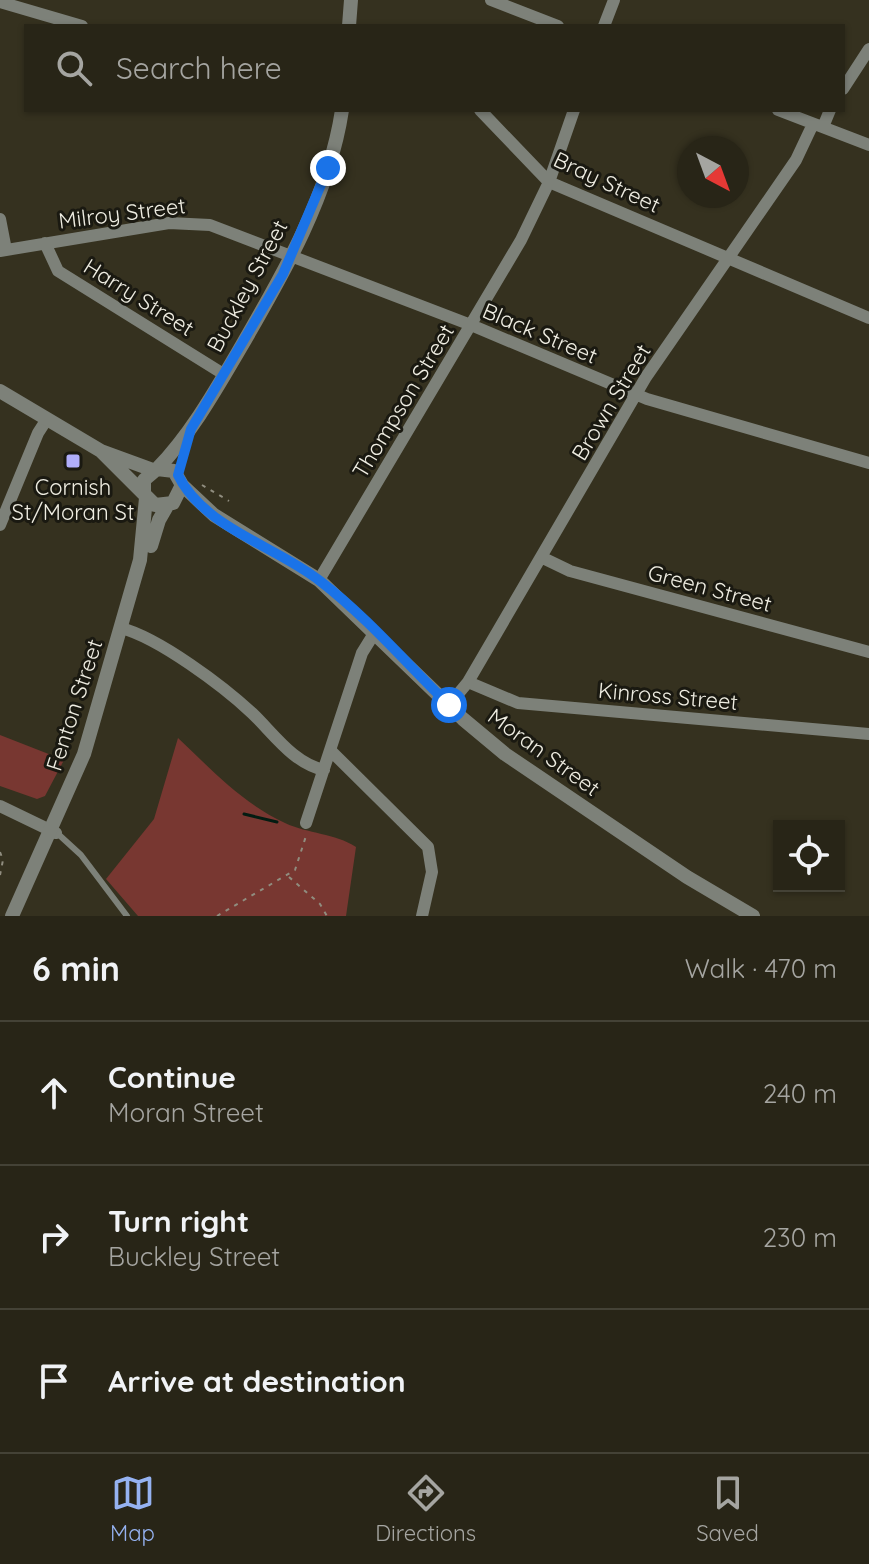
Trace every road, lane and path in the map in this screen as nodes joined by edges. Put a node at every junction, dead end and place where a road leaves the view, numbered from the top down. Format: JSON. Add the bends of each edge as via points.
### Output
{"nodes":[{"id":1,"x":351,"y":0,"type":"edge"},
{"id":2,"x":614,"y":0,"type":"edge"},
{"id":3,"x":495,"y":1,"type":"edge"},
{"id":4,"x":0,"y":2,"type":"edge"},
{"id":5,"x":75,"y":24,"type":"edge"},
{"id":6,"x":349,"y":24,"type":"edge"},
{"id":7,"x":553,"y":24,"type":"edge"},
{"id":8,"x":605,"y":24,"type":"edge"},
{"id":9,"x":869,"y":49,"type":"edge"},
{"id":10,"x":845,"y":86,"type":"edge"},
{"id":11,"x":342,"y":112,"type":"edge"},
{"id":12,"x":482,"y":112,"type":"edge"},
{"id":13,"x":573,"y":112,"type":"edge"},
{"id":14,"x":783,"y":112,"type":"edge"},
{"id":15,"x":828,"y":112,"type":"edge"},
{"id":16,"x":818,"y":125,"type":"junction"},
{"id":17,"x":869,"y":145,"type":"edge"},
{"id":18,"x":549,"y":182,"type":"junction"},
{"id":19,"x":0,"y":219,"type":"edge"},
{"id":20,"x":45,"y":243,"type":"junction"},
{"id":21,"x":3,"y":251,"type":"edge"},
{"id":22,"x":292,"y":255,"type":"junction"},
{"id":23,"x":728,"y":258,"type":"junction"},
{"id":24,"x":869,"y":318,"type":"edge"},
{"id":25,"x":471,"y":325,"type":"junction"},
{"id":26,"x":225,"y":375,"type":"junction"},
{"id":27,"x":0,"y":391,"type":"edge"},
{"id":28,"x":636,"y":395,"type":"junction"},
{"id":29,"x":47,"y":419,"type":"junction"},
{"id":30,"x":191,"y":429,"type":"junction"},
{"id":31,"x":101,"y":451,"type":"junction"},
{"id":32,"x":869,"y":463,"type":"edge"},
{"id":33,"x":155,"y":470,"type":"junction"},
{"id":34,"x":180,"y":480,"type":"junction"},
{"id":35,"x":202,"y":485,"type":"dead end"},
{"id":36,"x":145,"y":495,"type":"junction"},
{"id":37,"x":229,"y":501,"type":"dead end"},
{"id":38,"x":170,"y":505,"type":"junction"},
{"id":39,"x":214,"y":515,"type":"junction"},
{"id":40,"x":0,"y":525,"type":"edge"},
{"id":41,"x":543,"y":558,"type":"junction"},
{"id":42,"x":319,"y":580,"type":"junction"},
{"id":43,"x":125,"y":629,"type":"junction"},
{"id":44,"x":375,"y":632,"type":"junction"},
{"id":45,"x":869,"y":652,"type":"edge"},
{"id":46,"x":468,"y":682,"type":"junction"},
{"id":47,"x":449,"y":705,"type":"junction"},
{"id":48,"x":869,"y":734,"type":"edge"},
{"id":49,"x":330,"y":750,"type":"junction"},
{"id":50,"x":324,"y":770,"type":"junction"},
{"id":51,"x":0,"y":806,"type":"edge"},
{"id":52,"x":306,"y":823,"type":"joint"},
{"id":53,"x":53,"y":830,"type":"junction"},
{"id":54,"x":0,"y":852,"type":"edge"},
{"id":55,"x":0,"y":875,"type":"edge"},
{"id":56,"x":288,"y":876,"type":"junction"},
{"id":57,"x":12,"y":916,"type":"edge"},
{"id":58,"x":20,"y":916,"type":"edge"},
{"id":59,"x":127,"y":916,"type":"edge"},
{"id":60,"x":217,"y":916,"type":"edge"},
{"id":61,"x":327,"y":916,"type":"edge"},
{"id":62,"x":422,"y":916,"type":"edge"},
{"id":63,"x":753,"y":916,"type":"edge"}],
"edges":[{"from":1,"to":6,"type":"street"},
{"from":2,"to":8,"type":"street"},
{"from":3,"to":7,"type":"street"},
{"from":4,"to":5,"type":"street"},
{"from":9,"to":10,"type":"street"},
{"from":11,"to":22,"type":"street","name":"Buckley Street","via":[[328,168]]},
{"from":12,"to":18,"type":"street","name":"Bray Street"},
{"from":13,"to":18,"type":"street","name":"Thompson Street"},
{"from":14,"to":16,"type":"street"},
{"from":15,"to":16,"type":"street","name":"Brown Street"},
{"from":16,"to":17,"type":"street"},
{"from":16,"to":23,"type":"street","name":"Brown Street"},
{"from":18,"to":23,"type":"street","name":"Bray Street"},
{"from":18,"to":25,"type":"street","name":"Thompson Street"},
{"from":19,"to":21,"type":"street"},
{"from":20,"to":21,"type":"street","name":"Milroy Street"},
{"from":20,"to":22,"type":"street","name":"Milroy Street","via":[[197,223]]},
{"from":20,"to":26,"type":"street","name":"Harry Street","via":[[58,271]]},
{"from":22,"to":25,"type":"street","name":"Black Street"},
{"from":22,"to":26,"type":"street","name":"Buckley Street"},
{"from":23,"to":24,"type":"street","name":"Bray Street"},
{"from":23,"to":28,"type":"street","name":"Brown Street"},
{"from":25,"to":28,"type":"street","name":"Black Street"},
{"from":25,"to":42,"type":"street","name":"Thompson Street"},
{"from":26,"to":30,"type":"street","name":"Buckley Street"},
{"from":27,"to":29,"type":"street"},
{"from":28,"to":32,"type":"street","name":"Black Street"},
{"from":28,"to":41,"type":"street","name":"Brown Street"},
{"from":29,"to":31,"type":"street"},
{"from":29,"to":40,"type":"street"},
{"from":30,"to":33,"type":"street","name":"Buckley Street"},
{"from":30,"to":34,"type":"street","name":"Buckley Street"},
{"from":31,"to":33,"type":"street"},
{"from":31,"to":36,"type":"street"},
{"from":33,"to":34,"type":"street","via":[[168,469]]},
{"from":33,"to":36,"type":"street","via":[[144,480]]},
{"from":34,"to":38,"type":"street","via":[[180,495]]},
{"from":34,"to":39,"type":"street","name":"Moran Street"},
{"from":35,"to":37,"type":"path"},
{"from":36,"to":38,"type":"street","via":[[155,505]]},
{"from":36,"to":43,"type":"street","name":"Fenton Street","via":[[143,548]]},
{"from":38,"to":39,"type":"street","name":"Moran Street"},
{"from":38,"to":43,"type":"street","name":"Fenton Street","via":[[154,534]]},
{"from":39,"to":42,"type":"street","name":"Moran Street"},
{"from":41,"to":45,"type":"street","name":"Green Street","via":[[570,571]]},
{"from":41,"to":46,"type":"street","name":"Brown Street"},
{"from":42,"to":44,"type":"street","name":"Moran Street"},
{"from":43,"to":50,"type":"street","via":[[209,678],[302,762]]},
{"from":43,"to":53,"type":"street","name":"Fenton Street"},
{"from":44,"to":47,"type":"street","name":"Moran Street"},
{"from":44,"to":49,"type":"street","via":[[362,653]]},
{"from":46,"to":47,"type":"street","name":"Brown Street"},
{"from":46,"to":48,"type":"street","name":"Kinross Street","via":[[527,704]]},
{"from":47,"to":63,"type":"street","name":"Moran Street","via":[[522,766]]},
{"from":49,"to":50,"type":"street"},
{"from":49,"to":62,"type":"street","via":[[428,847],[433,864]]},
{"from":50,"to":52,"type":"street"},
{"from":51,"to":53,"type":"street"},
{"from":52,"to":56,"type":"path","via":[[295,870]]},
{"from":53,"to":57,"type":"street","name":"Fenton Street"},
{"from":53,"to":58,"type":"street","name":"Fenton Street"},
{"from":53,"to":59,"type":"lane","via":[[81,855]]},
{"from":54,"to":55,"type":"path"},
{"from":56,"to":60,"type":"path"},
{"from":56,"to":61,"type":"path"}]}
